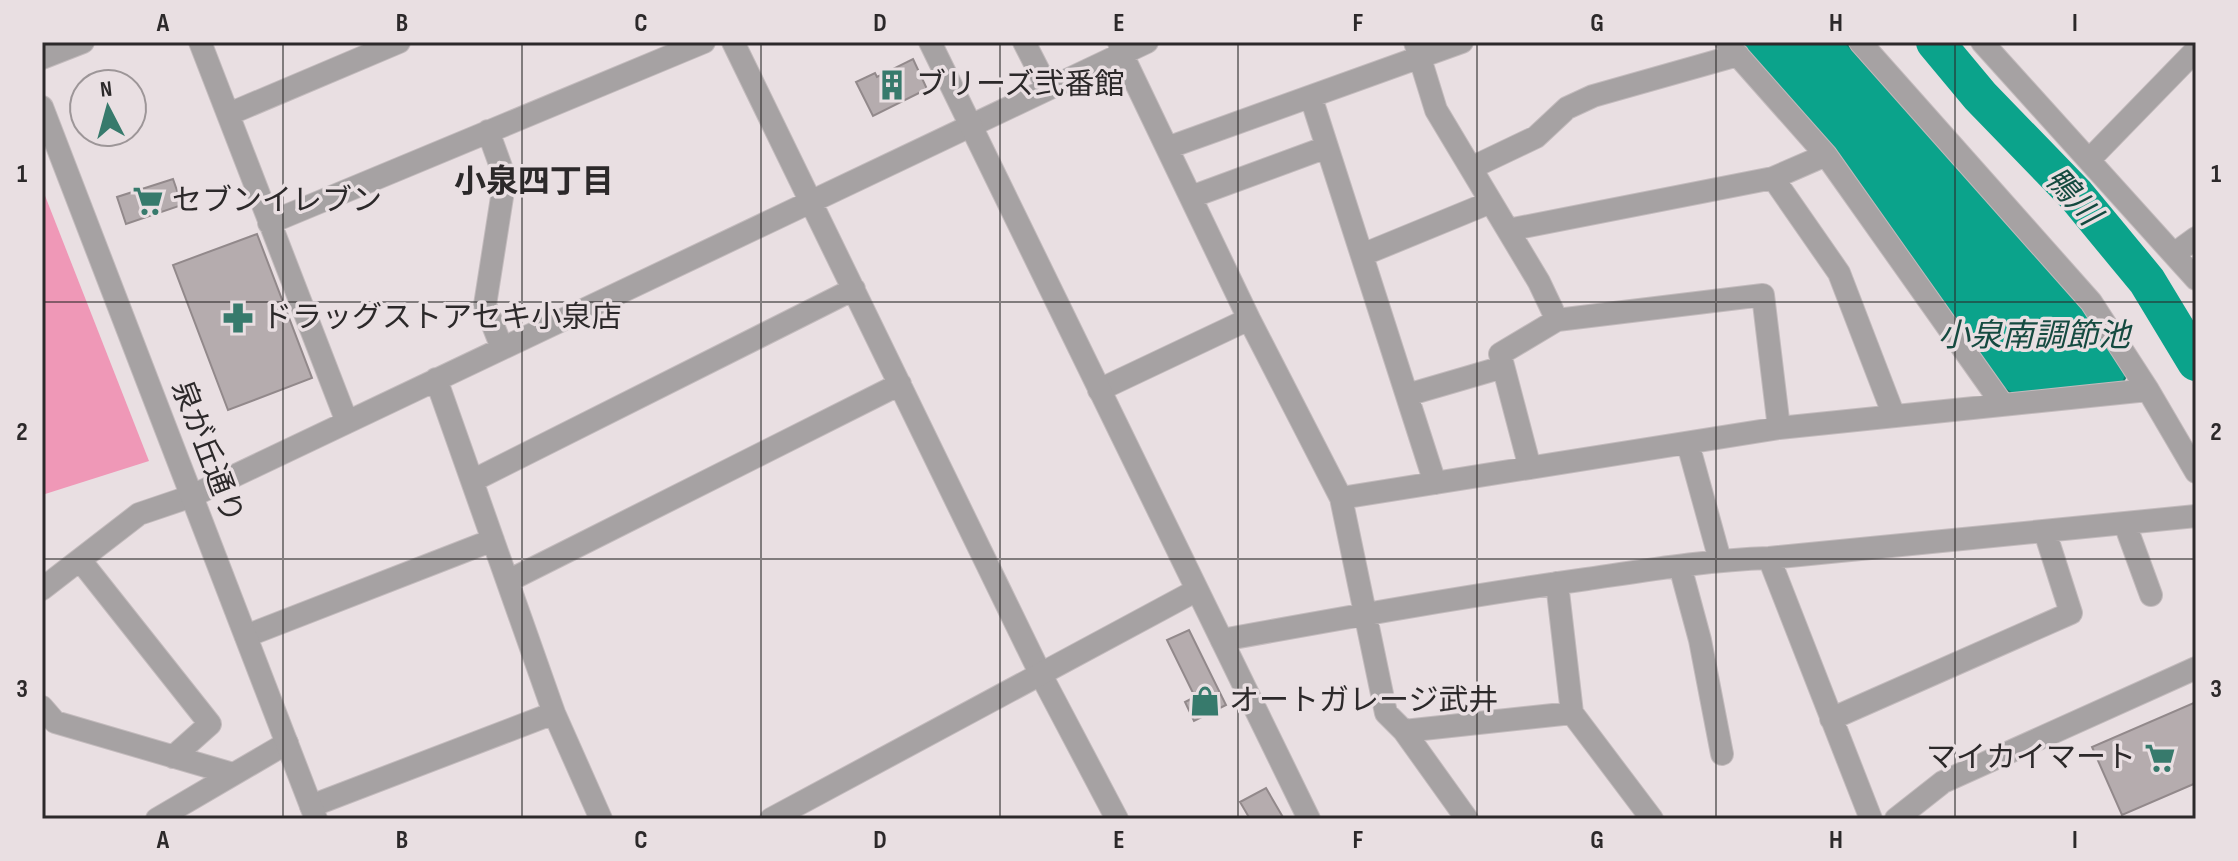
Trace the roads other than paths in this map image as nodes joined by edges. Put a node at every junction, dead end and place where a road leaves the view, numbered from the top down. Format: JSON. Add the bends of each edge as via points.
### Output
{"nodes":[{"id":1,"x":83,"y":42,"type":"edge"},
{"id":2,"x":200,"y":42,"type":"edge"},
{"id":3,"x":399,"y":42,"type":"edge"},
{"id":4,"x":704,"y":42,"type":"edge"},
{"id":5,"x":733,"y":42,"type":"edge"},
{"id":6,"x":930,"y":42,"type":"edge"},
{"id":7,"x":1024,"y":42,"type":"edge"},
{"id":8,"x":1147,"y":42,"type":"edge"},
{"id":9,"x":1462,"y":42,"type":"edge"},
{"id":10,"x":1860,"y":42,"type":"edge"},
{"id":11,"x":1988,"y":44,"type":"edge"},
{"id":12,"x":1120,"y":48,"type":"edge"},
{"id":13,"x":1732,"y":49,"type":"edge"},
{"id":14,"x":1417,"y":50,"type":"edge"},
{"id":15,"x":2196,"y":50,"type":"edge"},
{"id":16,"x":42,"y":58,"type":"edge"},
{"id":17,"x":1048,"y":89,"type":"junction"},
{"id":18,"x":1311,"y":97,"type":"junction"},
{"id":19,"x":42,"y":107,"type":"edge"},
{"id":20,"x":229,"y":114,"type":"junction"},
{"id":21,"x":971,"y":125,"type":"junction"},
{"id":22,"x":488,"y":131,"type":"junction"},
{"id":23,"x":1327,"y":147,"type":"junction"},
{"id":24,"x":1167,"y":148,"type":"junction"},
{"id":25,"x":1826,"y":155,"type":"junction"},
{"id":26,"x":2090,"y":159,"type":"junction"},
{"id":27,"x":1471,"y":168,"type":"junction"},
{"id":28,"x":1773,"y":178,"type":"junction"},
{"id":29,"x":1191,"y":197,"type":"junction"},
{"id":30,"x":810,"y":201,"type":"junction"},
{"id":31,"x":1491,"y":202,"type":"junction"},
{"id":32,"x":269,"y":223,"type":"junction"},
{"id":33,"x":1508,"y":230,"type":"junction"},
{"id":34,"x":2196,"y":238,"type":"edge"},
{"id":35,"x":2174,"y":254,"type":"junction"},
{"id":36,"x":1362,"y":255,"type":"junction"},
{"id":37,"x":2196,"y":279,"type":"edge"},
{"id":38,"x":854,"y":289,"type":"junction"},
{"id":39,"x":1249,"y":319,"type":"junction"},
{"id":40,"x":1557,"y":320,"type":"junction"},
{"id":41,"x":502,"y":348,"type":"junction"},
{"id":42,"x":1503,"y":367,"type":"junction"},
{"id":43,"x":436,"y":379,"type":"junction"},
{"id":44,"x":900,"y":384,"type":"junction"},
{"id":45,"x":1099,"y":390,"type":"junction"},
{"id":46,"x":2148,"y":390,"type":"junction"},
{"id":47,"x":1407,"y":395,"type":"junction"},
{"id":48,"x":2003,"y":405,"type":"junction"},
{"id":49,"x":1894,"y":416,"type":"junction"},
{"id":50,"x":347,"y":422,"type":"junction"},
{"id":51,"x":1779,"y":428,"type":"junction"},
{"id":52,"x":1688,"y":444,"type":"junction"},
{"id":53,"x":1530,"y":468,"type":"junction"},
{"id":54,"x":2196,"y":472,"type":"edge"},
{"id":55,"x":472,"y":481,"type":"junction"},
{"id":56,"x":1435,"y":483,"type":"junction"},
{"id":57,"x":192,"y":496,"type":"junction"},
{"id":58,"x":1341,"y":498,"type":"junction"},
{"id":59,"x":2196,"y":516,"type":"edge"},
{"id":60,"x":2125,"y":524,"type":"junction"},
{"id":61,"x":2045,"y":532,"type":"junction"},
{"id":62,"x":493,"y":540,"type":"junction"},
{"id":63,"x":1769,"y":558,"type":"junction"},
{"id":64,"x":80,"y":560,"type":"junction"},
{"id":65,"x":1720,"y":560,"type":"junction"},
{"id":66,"x":1680,"y":566,"type":"junction"},
{"id":67,"x":508,"y":581,"type":"junction"},
{"id":68,"x":1557,"y":583,"type":"junction"},
{"id":69,"x":43,"y":586,"type":"edge"},
{"id":70,"x":1197,"y":590,"type":"junction"},
{"id":71,"x":2151,"y":595,"type":"dead end"},
{"id":72,"x":1365,"y":614,"type":"junction"},
{"id":73,"x":246,"y":636,"type":"junction"},
{"id":74,"x":1222,"y":640,"type":"junction"},
{"id":75,"x":2196,"y":668,"type":"edge"},
{"id":76,"x":1040,"y":673,"type":"junction"},
{"id":77,"x":554,"y":713,"type":"junction"},
{"id":78,"x":1572,"y":713,"type":"junction"},
{"id":79,"x":1831,"y":719,"type":"junction"},
{"id":80,"x":46,"y":720,"type":"edge"},
{"id":81,"x":1404,"y":731,"type":"junction"},
{"id":82,"x":287,"y":743,"type":"junction"},
{"id":83,"x":1722,"y":754,"type":"dead end"},
{"id":84,"x":173,"y":757,"type":"junction"},
{"id":85,"x":233,"y":774,"type":"junction"},
{"id":86,"x":314,"y":812,"type":"edge"},
{"id":87,"x":1111,"y":817,"type":"edge"},
{"id":88,"x":157,"y":819,"type":"edge"},
{"id":89,"x":601,"y":819,"type":"edge"},
{"id":90,"x":771,"y":819,"type":"edge"},
{"id":91,"x":1309,"y":819,"type":"edge"},
{"id":92,"x":1467,"y":819,"type":"edge"},
{"id":93,"x":1652,"y":819,"type":"edge"},
{"id":94,"x":1871,"y":819,"type":"edge"},
{"id":95,"x":1896,"y":819,"type":"edge"}],
"edges":[{"from":1,"to":16,"type":"street"},
{"from":2,"to":20,"type":"street"},
{"from":3,"to":20,"type":"street"},
{"from":4,"to":22,"type":"street"},
{"from":5,"to":30,"type":"street"},
{"from":6,"to":21,"type":"street"},
{"from":7,"to":17,"type":"street"},
{"from":8,"to":12,"type":"street"},
{"from":9,"to":14,"type":"street"},
{"from":10,"to":46,"type":"street","via":[[2091,302]]},
{"from":11,"to":26,"type":"street"},
{"from":12,"to":17,"type":"street"},
{"from":12,"to":24,"type":"street"},
{"from":13,"to":25,"type":"street"},
{"from":13,"to":27,"type":"street","via":[[1593,96],[1567,108],[1536,137]]},
{"from":14,"to":18,"type":"street"},
{"from":14,"to":27,"type":"street","via":[[1436,110]]},
{"from":15,"to":26,"type":"street"},
{"from":17,"to":21,"type":"street"},
{"from":18,"to":23,"type":"street"},
{"from":18,"to":24,"type":"street"},
{"from":19,"to":57,"type":"street","name":"泉が丘通り"},
{"from":20,"to":32,"type":"street"},
{"from":21,"to":30,"type":"street"},
{"from":21,"to":45,"type":"street"},
{"from":22,"to":32,"type":"street"},
{"from":22,"to":41,"type":"street","via":[[505,178],[485,305]]},
{"from":23,"to":29,"type":"street"},
{"from":23,"to":36,"type":"street"},
{"from":24,"to":29,"type":"street"},
{"from":25,"to":28,"type":"street"},
{"from":25,"to":48,"type":"street"},
{"from":26,"to":35,"type":"street"},
{"from":27,"to":31,"type":"street"},
{"from":28,"to":33,"type":"street"},
{"from":28,"to":49,"type":"street","via":[[1839,273]]},
{"from":29,"to":39,"type":"street"},
{"from":30,"to":38,"type":"street"},
{"from":30,"to":41,"type":"street"},
{"from":31,"to":33,"type":"street"},
{"from":31,"to":36,"type":"street"},
{"from":32,"to":50,"type":"street"},
{"from":33,"to":40,"type":"street"},
{"from":34,"to":35,"type":"street"},
{"from":35,"to":37,"type":"street"},
{"from":36,"to":47,"type":"street"},
{"from":38,"to":44,"type":"street"},
{"from":38,"to":55,"type":"street"},
{"from":39,"to":45,"type":"street"},
{"from":39,"to":58,"type":"street"},
{"from":40,"to":42,"type":"street","via":[[1500,354]]},
{"from":40,"to":51,"type":"street","via":[[1763,295]]},
{"from":41,"to":43,"type":"street"},
{"from":42,"to":47,"type":"street"},
{"from":42,"to":53,"type":"street"},
{"from":43,"to":50,"type":"street"},
{"from":43,"to":55,"type":"street"},
{"from":44,"to":67,"type":"street"},
{"from":44,"to":76,"type":"street"},
{"from":45,"to":70,"type":"street"},
{"from":46,"to":48,"type":"street"},
{"from":46,"to":54,"type":"street"},
{"from":47,"to":56,"type":"street"},
{"from":48,"to":49,"type":"street"},
{"from":49,"to":51,"type":"street"},
{"from":50,"to":57,"type":"street"},
{"from":51,"to":52,"type":"street"},
{"from":52,"to":53,"type":"street"},
{"from":52,"to":65,"type":"street"},
{"from":53,"to":56,"type":"street"},
{"from":55,"to":62,"type":"street"},
{"from":56,"to":58,"type":"street"},
{"from":57,"to":64,"type":"street","via":[[139,514]]},
{"from":57,"to":73,"type":"street","name":"泉が丘通り"},
{"from":58,"to":72,"type":"street"},
{"from":59,"to":60,"type":"street"},
{"from":60,"to":61,"type":"street"},
{"from":60,"to":71,"type":"street"},
{"from":61,"to":63,"type":"street"},
{"from":61,"to":79,"type":"street","via":[[2071,613]]},
{"from":62,"to":67,"type":"street"},
{"from":62,"to":73,"type":"street"},
{"from":63,"to":65,"type":"street"},
{"from":63,"to":79,"type":"street"},
{"from":64,"to":69,"type":"street"},
{"from":64,"to":84,"type":"street","via":[[210,724]]},
{"from":65,"to":66,"type":"street"},
{"from":66,"to":68,"type":"street"},
{"from":66,"to":83,"type":"street"},
{"from":67,"to":77,"type":"street"},
{"from":68,"to":72,"type":"street"},
{"from":68,"to":78,"type":"street"},
{"from":70,"to":74,"type":"street"},
{"from":70,"to":76,"type":"street"},
{"from":72,"to":74,"type":"street"},
{"from":72,"to":81,"type":"street","via":[[1386,713]]},
{"from":73,"to":82,"type":"street","name":"泉が丘通り"},
{"from":74,"to":91,"type":"street"},
{"from":75,"to":95,"type":"street","via":[[1943,782]]},
{"from":76,"to":87,"type":"street"},
{"from":76,"to":90,"type":"street"},
{"from":77,"to":86,"type":"street"},
{"from":77,"to":89,"type":"street"},
{"from":78,"to":81,"type":"street"},
{"from":78,"to":93,"type":"street"},
{"from":79,"to":94,"type":"street"},
{"from":80,"to":84,"type":"street"},
{"from":81,"to":92,"type":"street"},
{"from":82,"to":85,"type":"street"},
{"from":82,"to":86,"type":"street","name":"泉が丘通り"},
{"from":84,"to":85,"type":"street"},
{"from":85,"to":88,"type":"street"}]}
